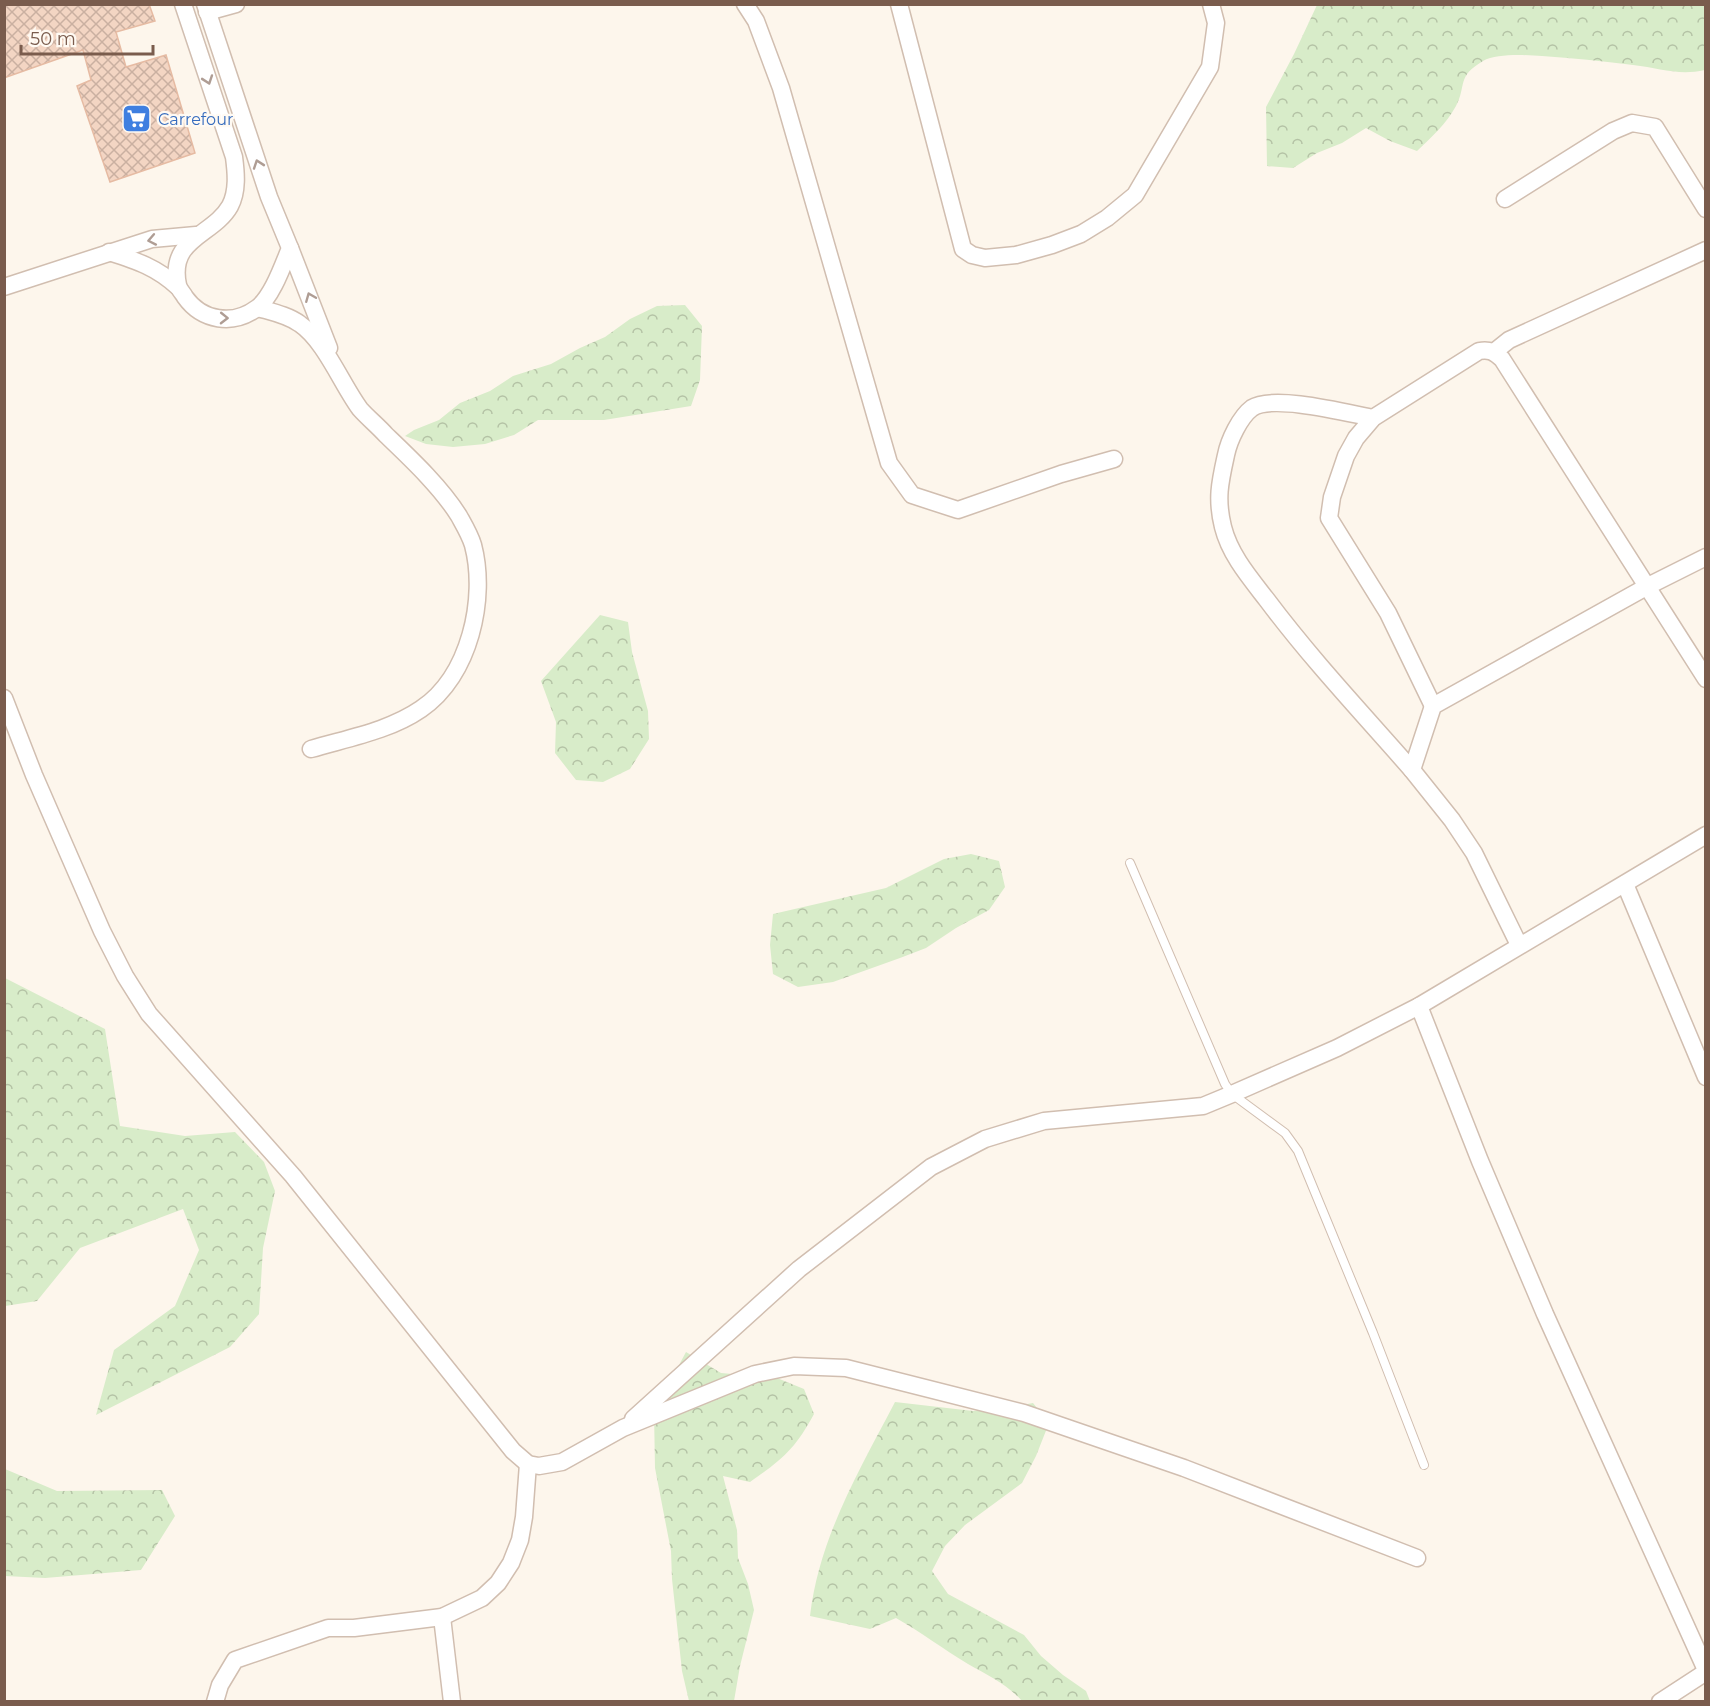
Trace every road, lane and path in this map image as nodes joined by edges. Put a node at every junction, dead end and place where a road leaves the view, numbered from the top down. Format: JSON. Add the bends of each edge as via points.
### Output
{"nodes":[{"id":1,"x":183,"y":4,"type":"edge"},
{"id":2,"x":236,"y":4,"type":"edge"},
{"id":3,"x":746,"y":4,"type":"edge"},
{"id":4,"x":899,"y":4,"type":"edge"},
{"id":5,"x":1211,"y":4,"type":"edge"},
{"id":6,"x":206,"y":8,"type":"edge"},
{"id":7,"x":1505,"y":199,"type":"dead end"},
{"id":8,"x":1706,"y":209,"type":"edge"},
{"id":9,"x":196,"y":236,"type":"junction"},
{"id":10,"x":290,"y":248,"type":"junction"},
{"id":11,"x":1706,"y":250,"type":"edge"},
{"id":12,"x":109,"y":252,"type":"junction"},
{"id":13,"x":4,"y":287,"type":"edge"},
{"id":14,"x":178,"y":287,"type":"junction"},
{"id":15,"x":258,"y":308,"type":"junction"},
{"id":16,"x":1494,"y":352,"type":"junction"},
{"id":17,"x":337,"y":372,"type":"junction"},
{"id":18,"x":1373,"y":418,"type":"junction"},
{"id":19,"x":1114,"y":459,"type":"dead end"},
{"id":20,"x":1706,"y":557,"type":"edge"},
{"id":21,"x":1648,"y":586,"type":"junction"},
{"id":22,"x":1706,"y":679,"type":"edge"},
{"id":23,"x":4,"y":698,"type":"edge"},
{"id":24,"x":1433,"y":706,"type":"junction"},
{"id":25,"x":311,"y":749,"type":"dead end"},
{"id":26,"x":1412,"y":770,"type":"junction"},
{"id":27,"x":1706,"y":835,"type":"edge"},
{"id":28,"x":1130,"y":863,"type":"dead end"},
{"id":29,"x":1625,"y":884,"type":"junction"},
{"id":30,"x":1519,"y":945,"type":"junction"},
{"id":31,"x":1419,"y":1006,"type":"junction"},
{"id":32,"x":1706,"y":1077,"type":"edge"},
{"id":33,"x":1232,"y":1094,"type":"junction"},
{"id":34,"x":623,"y":1428,"type":"junction"},
{"id":35,"x":528,"y":1464,"type":"junction"},
{"id":36,"x":1424,"y":1465,"type":"dead end"},
{"id":37,"x":1417,"y":1558,"type":"dead end"},
{"id":38,"x":442,"y":1617,"type":"junction"},
{"id":39,"x":1706,"y":1671,"type":"edge"},
{"id":40,"x":215,"y":1701,"type":"edge"},
{"id":41,"x":452,"y":1701,"type":"edge"},
{"id":42,"x":1660,"y":1701,"type":"edge"}],
"edges":[{"from":1,"to":9,"type":"street","one_way":true,"via":[[234,157],[237,180],[231,205],[215,224]]},
{"from":2,"to":6,"type":"street"},
{"from":3,"to":19,"type":"street","via":[[781,88],[889,463],[912,495],[958,510]]},
{"from":4,"to":5,"type":"street","via":[[963,249],[985,258],[1016,255],[1081,234],[1135,195],[1210,67],[1216,23]]},
{"from":10,"to":6,"type":"street","one_way":true},
{"from":7,"to":8,"type":"street","via":[[1632,123],[1655,127]]},
{"from":9,"to":12,"type":"street","one_way":true,"via":[[152,239]]},
{"from":9,"to":14,"type":"street","via":[[179,260]]},
{"from":10,"to":15,"type":"street"},
{"from":17,"to":10,"type":"street","one_way":true},
{"from":11,"to":16,"type":"street","via":[[1509,340]]},
{"from":12,"to":13,"type":"street"},
{"from":12,"to":14,"type":"street","via":[[150,266]]},
{"from":14,"to":15,"type":"street","one_way":true,"via":[[191,305],[218,320],[236,318]]},
{"from":15,"to":17,"type":"street","via":[[300,324],[312,334]]},
{"from":16,"to":18,"type":"street","via":[[1479,351]]},
{"from":16,"to":21,"type":"street"},
{"from":17,"to":25,"type":"street","via":[[361,410],[420,467],[458,514],[472,542],[478,570],[477,603],[459,664],[423,708],[396,723]]},
{"from":18,"to":24,"type":"street","via":[[1346,456],[1329,518],[1388,613]]},
{"from":18,"to":26,"type":"street","via":[[1287,403],[1266,402],[1252,408],[1241,420],[1227,450],[1218,493],[1223,528],[1238,561],[1294,635]]},
{"from":20,"to":21,"type":"street"},
{"from":21,"to":22,"type":"street"},
{"from":21,"to":24,"type":"street"},
{"from":23,"to":35,"type":"street","via":[[102,931],[149,1014],[292,1176],[513,1451]]},
{"from":24,"to":26,"type":"street"},
{"from":26,"to":30,"type":"street","via":[[1474,853]]},
{"from":27,"to":29,"type":"street"},
{"from":28,"to":33,"type":"lane"},
{"from":29,"to":30,"type":"street"},
{"from":29,"to":32,"type":"street"},
{"from":30,"to":31,"type":"street"},
{"from":31,"to":33,"type":"street","via":[[1337,1048]]},
{"from":31,"to":39,"type":"street","via":[[1545,1314]]},
{"from":33,"to":34,"type":"street","via":[[1203,1106],[1044,1121],[985,1138],[931,1167],[799,1269]]},
{"from":33,"to":36,"type":"lane","via":[[1285,1133],[1298,1151]]},
{"from":34,"to":35,"type":"street","via":[[562,1462]]},
{"from":34,"to":37,"type":"street","via":[[755,1374],[794,1366],[846,1368],[1024,1413],[1184,1468]]},
{"from":35,"to":38,"type":"street","via":[[524,1517],[511,1563],[482,1598]]},
{"from":38,"to":40,"type":"street","via":[[328,1628],[235,1660]]},
{"from":38,"to":41,"type":"street"},
{"from":39,"to":42,"type":"street"}]}
